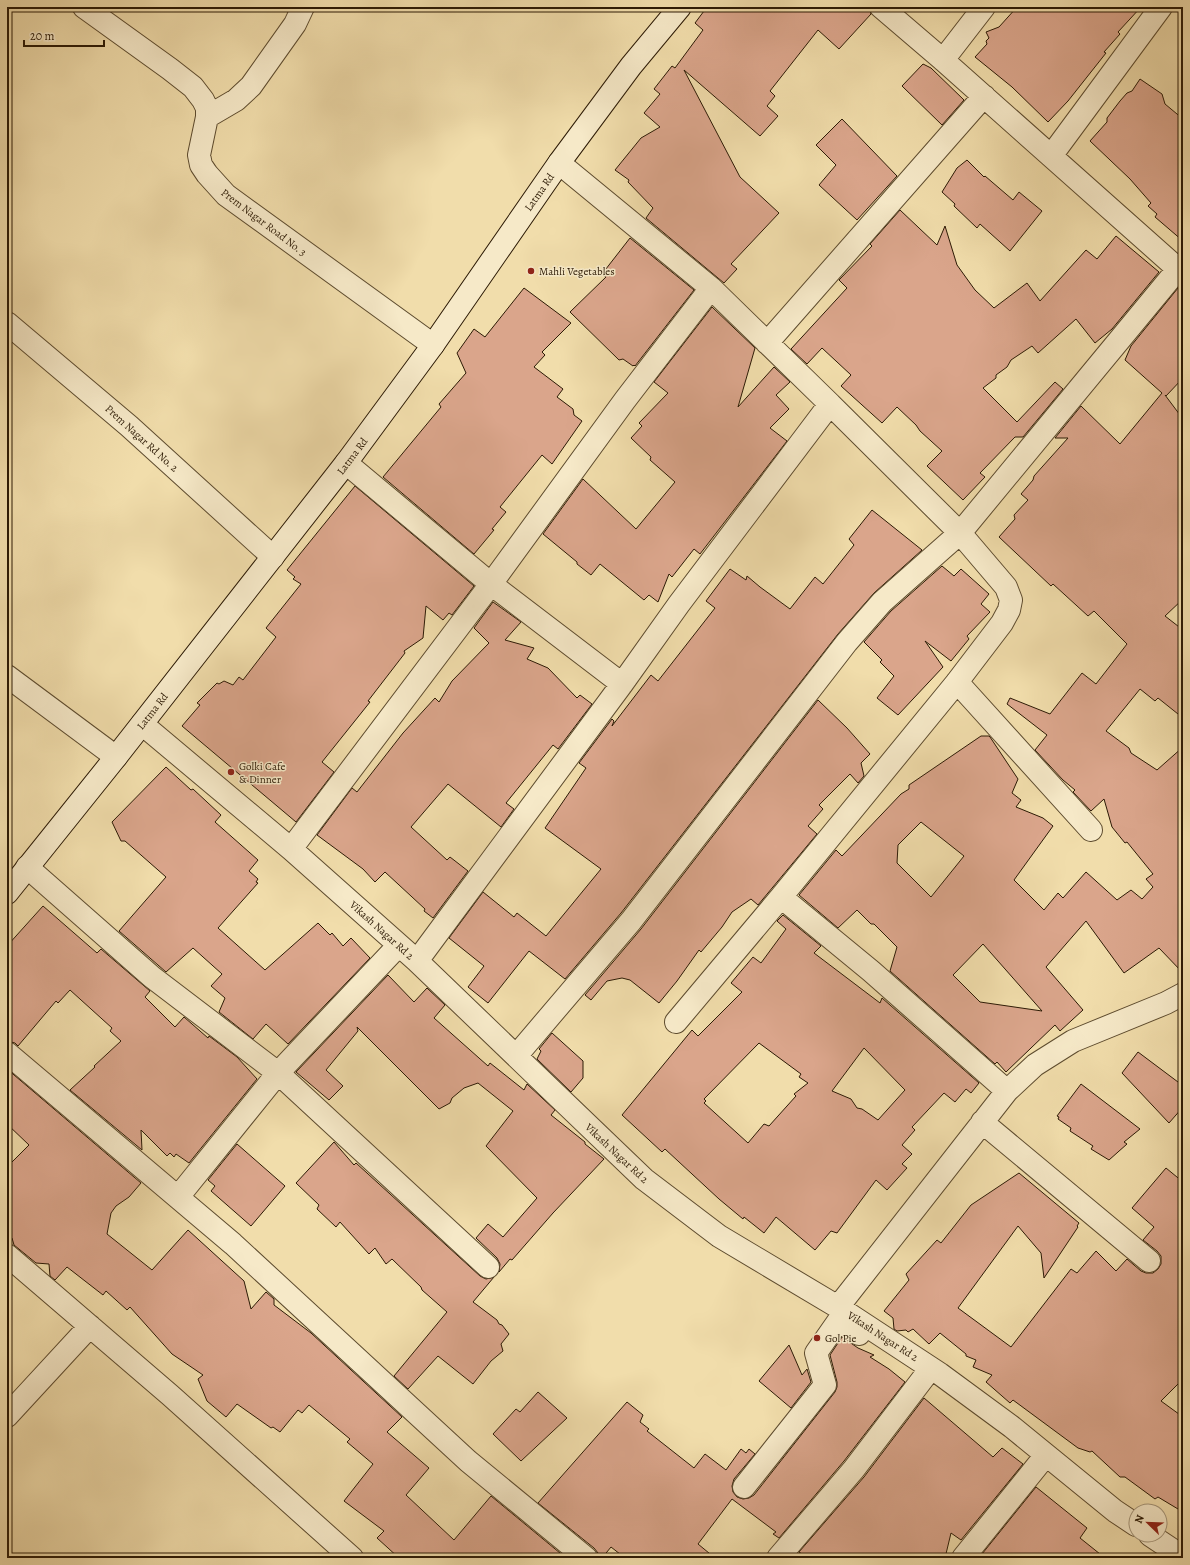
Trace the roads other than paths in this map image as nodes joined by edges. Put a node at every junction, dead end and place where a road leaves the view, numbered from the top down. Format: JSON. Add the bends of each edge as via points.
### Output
{"nodes":[{"id":1,"x":84,"y":7,"type":"edge"},
{"id":2,"x":303,"y":7,"type":"edge"},
{"id":3,"x":680,"y":7,"type":"edge"},
{"id":4,"x":881,"y":7,"type":"edge"},
{"id":5,"x":984,"y":7,"type":"edge"},
{"id":6,"x":1161,"y":7,"type":"edge"},
{"id":7,"x":943,"y":60,"type":"junction"},
{"id":8,"x":984,"y":96,"type":"junction"},
{"id":9,"x":207,"y":117,"type":"junction"},
{"id":10,"x":1051,"y":156,"type":"junction"},
{"id":11,"x":559,"y":163,"type":"junction"},
{"id":12,"x":1181,"y":269,"type":"edge"},
{"id":13,"x":711,"y":288,"type":"junction"},
{"id":14,"x":7,"y":323,"type":"edge"},
{"id":15,"x":767,"y":343,"type":"junction"},
{"id":16,"x":432,"y":345,"type":"junction"},
{"id":17,"x":830,"y":404,"type":"junction"},
{"id":18,"x":346,"y":463,"type":"junction"},
{"id":19,"x":960,"y":533,"type":"junction"},
{"id":20,"x":273,"y":557,"type":"junction"},
{"id":21,"x":491,"y":584,"type":"junction"},
{"id":22,"x":7,"y":676,"type":"edge"},
{"id":23,"x":956,"y":682,"type":"junction"},
{"id":24,"x":622,"y":684,"type":"junction"},
{"id":25,"x":142,"y":724,"type":"junction"},
{"id":26,"x":116,"y":757,"type":"junction"},
{"id":27,"x":1091,"y":830,"type":"dead end"},
{"id":28,"x":291,"y":849,"type":"junction"},
{"id":29,"x":27,"y":867,"type":"junction"},
{"id":30,"x":7,"y":893,"type":"edge"},
{"id":31,"x":781,"y":897,"type":"junction"},
{"id":32,"x":399,"y":945,"type":"junction"},
{"id":33,"x":417,"y":961,"type":"junction"},
{"id":34,"x":1183,"y":994,"type":"edge"},
{"id":35,"x":676,"y":1022,"type":"dead end"},
{"id":36,"x":7,"y":1053,"type":"edge"},
{"id":37,"x":516,"y":1056,"type":"junction"},
{"id":38,"x":278,"y":1073,"type":"junction"},
{"id":39,"x":1007,"y":1091,"type":"junction"},
{"id":40,"x":982,"y":1122,"type":"junction"},
{"id":41,"x":178,"y":1197,"type":"junction"},
{"id":42,"x":7,"y":1255,"type":"edge"},
{"id":43,"x":1149,"y":1261,"type":"dead end"},
{"id":44,"x":488,"y":1267,"type":"dead end"},
{"id":45,"x":838,"y":1307,"type":"junction"},
{"id":46,"x":866,"y":1325,"type":"junction"},
{"id":47,"x":90,"y":1326,"type":"junction"},
{"id":48,"x":932,"y":1368,"type":"junction"},
{"id":49,"x":7,"y":1416,"type":"edge"},
{"id":50,"x":1046,"y":1454,"type":"junction"},
{"id":51,"x":744,"y":1487,"type":"dead end"},
{"id":52,"x":1128,"y":1520,"type":"edge"},
{"id":53,"x":1162,"y":1543,"type":"edge"},
{"id":54,"x":1183,"y":1557,"type":"edge"},
{"id":55,"x":352,"y":1558,"type":"edge"},
{"id":56,"x":586,"y":1558,"type":"edge"},
{"id":57,"x":778,"y":1558,"type":"edge"},
{"id":58,"x":963,"y":1558,"type":"edge"}],
"edges":[{"from":1,"to":9,"type":"street","name":"Prem Nagar Road No. 3","via":[[193,87],[207,108]]},
{"from":2,"to":9,"type":"street","via":[[295,24],[252,86],[236,100]]},
{"from":3,"to":11,"type":"street","name":"Latma Rd","via":[[631,66]]},
{"from":4,"to":7,"type":"street"},
{"from":5,"to":7,"type":"street"},
{"from":6,"to":10,"type":"street"},
{"from":7,"to":8,"type":"street"},
{"from":8,"to":10,"type":"street"},
{"from":8,"to":15,"type":"street"},
{"from":9,"to":16,"type":"street","name":"Prem Nagar Road No. 3","via":[[199,155],[201,165],[226,195]]},
{"from":10,"to":12,"type":"street"},
{"from":11,"to":13,"type":"street"},
{"from":11,"to":16,"type":"street","name":"Latma Rd"},
{"from":12,"to":19,"type":"street"},
{"from":13,"to":15,"type":"street"},
{"from":13,"to":21,"type":"street","via":[[625,400]]},
{"from":14,"to":20,"type":"street","name":"Prem Nagar Rd No. 2","via":[[130,426]]},
{"from":15,"to":17,"type":"street"},
{"from":16,"to":18,"type":"street","name":"Latma Rd"},
{"from":17,"to":19,"type":"street"},
{"from":17,"to":24,"type":"street"},
{"from":18,"to":20,"type":"street","name":"Latma Rd"},
{"from":18,"to":21,"type":"street"},
{"from":19,"to":23,"type":"street","via":[[1006,587],[1011,600],[1002,623]]},
{"from":19,"to":37,"type":"street","via":[[882,602],[852,636],[631,921]]},
{"from":20,"to":25,"type":"street","name":"Latma Rd"},
{"from":21,"to":24,"type":"street"},
{"from":21,"to":28,"type":"street"},
{"from":22,"to":26,"type":"street"},
{"from":23,"to":27,"type":"street"},
{"from":23,"to":31,"type":"street"},
{"from":24,"to":33,"type":"street"},
{"from":25,"to":26,"type":"street","name":"Latma Rd"},
{"from":25,"to":28,"type":"street","name":"Vikash Nagar Rd 2"},
{"from":26,"to":29,"type":"street","name":"Latma Rd"},
{"from":28,"to":32,"type":"street","name":"Vikash Nagar Rd 2"},
{"from":29,"to":30,"type":"street","name":"Latma Rd"},
{"from":29,"to":38,"type":"street","via":[[152,978]]},
{"from":31,"to":35,"type":"street"},
{"from":31,"to":39,"type":"street","via":[[871,971]]},
{"from":32,"to":33,"type":"street","name":"Vikash Nagar Rd 2"},
{"from":32,"to":38,"type":"street"},
{"from":33,"to":37,"type":"street","name":"Vikash Nagar Rd 2"},
{"from":34,"to":39,"type":"street","via":[[1074,1041],[1035,1064]]},
{"from":36,"to":41,"type":"street"},
{"from":37,"to":45,"type":"street","name":"Vikash Nagar Rd 2","via":[[644,1179],[719,1236]]},
{"from":38,"to":41,"type":"street"},
{"from":38,"to":44,"type":"street"},
{"from":39,"to":40,"type":"street"},
{"from":40,"to":43,"type":"street"},
{"from":40,"to":45,"type":"street"},
{"from":41,"to":56,"type":"street","via":[[233,1244],[468,1461]]},
{"from":42,"to":47,"type":"street"},
{"from":45,"to":46,"type":"street","name":"Vikash Nagar Rd 2"},
{"from":46,"to":48,"type":"street","name":"Vikash Nagar Rd 2"},
{"from":46,"to":51,"type":"street","via":[[860,1335],[839,1320],[816,1353],[825,1385]]},
{"from":47,"to":49,"type":"street"},
{"from":47,"to":55,"type":"street"},
{"from":48,"to":50,"type":"street","name":"Vikash Nagar Rd 2"},
{"from":48,"to":57,"type":"street","via":[[854,1469]]},
{"from":50,"to":52,"type":"street","name":"Vikash Nagar Rd 2"},
{"from":50,"to":58,"type":"street"},
{"from":53,"to":54,"type":"street"}]}
